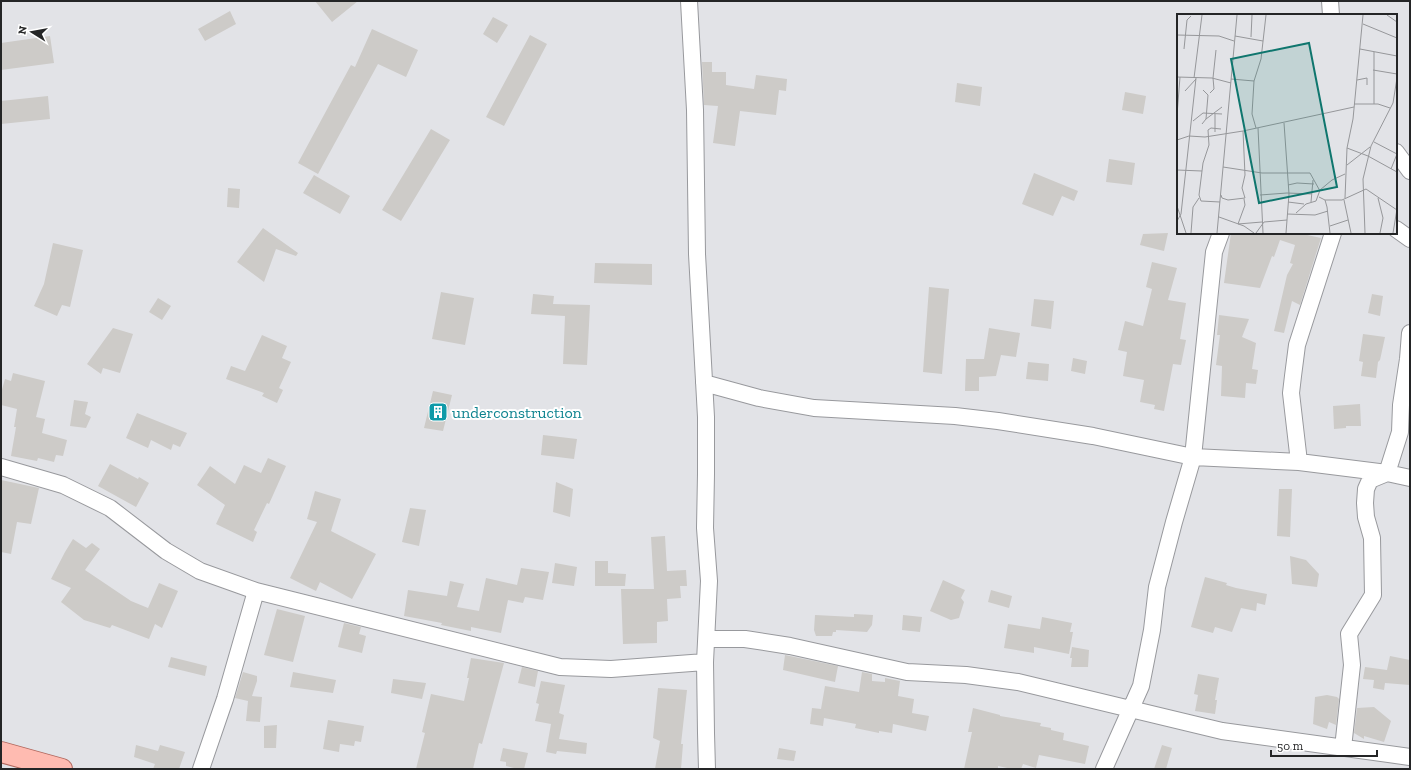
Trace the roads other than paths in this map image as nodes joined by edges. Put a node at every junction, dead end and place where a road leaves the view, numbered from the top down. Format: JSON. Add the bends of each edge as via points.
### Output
{"nodes":[{"id":1,"x":689,"y":1,"type":"edge"},
{"id":2,"x":1330,"y":1,"type":"edge"},
{"id":3,"x":1331,"y":14,"type":"edge"},
{"id":4,"x":1397,"y":153,"type":"edge"},
{"id":5,"x":1410,"y":171,"type":"edge"},
{"id":6,"x":1397,"y":174,"type":"edge"},
{"id":7,"x":1410,"y":174,"type":"edge"},
{"id":8,"x":1397,"y":230,"type":"edge"},
{"id":9,"x":1221,"y":234,"type":"edge"},
{"id":10,"x":1333,"y":234,"type":"edge"},
{"id":11,"x":1410,"y":238,"type":"edge"},
{"id":12,"x":1410,"y":333,"type":"edge"},
{"id":13,"x":704,"y":383,"type":"junction"},
{"id":14,"x":1193,"y":457,"type":"junction"},
{"id":15,"x":1299,"y":462,"type":"junction"},
{"id":16,"x":1,"y":467,"type":"edge"},
{"id":17,"x":1387,"y":473,"type":"junction"},
{"id":18,"x":1410,"y":478,"type":"edge"},
{"id":19,"x":256,"y":590,"type":"junction"},
{"id":20,"x":708,"y":639,"type":"junction"},
{"id":21,"x":705,"y":662,"type":"junction"},
{"id":22,"x":1131,"y":709,"type":"junction"},
{"id":23,"x":1343,"y":748,"type":"junction"},
{"id":24,"x":1,"y":752,"type":"edge"},
{"id":25,"x":1410,"y":757,"type":"edge"},
{"id":26,"x":62,"y":769,"type":"edge"},
{"id":27,"x":200,"y":769,"type":"edge"},
{"id":28,"x":708,"y":769,"type":"edge"},
{"id":29,"x":1104,"y":769,"type":"edge"}],
"edges":[{"from":1,"to":13,"type":"street"},
{"from":2,"to":3,"type":"street"},
{"from":4,"to":5,"type":"street"},
{"from":6,"to":7,"type":"street"},
{"from":8,"to":11,"type":"street"},
{"from":9,"to":14,"type":"street","via":[[1214,252]]},
{"from":10,"to":15,"type":"street","via":[[1297,345],[1291,393]]},
{"from":12,"to":17,"type":"street","via":[[1400,432]]},
{"from":13,"to":14,"type":"street","via":[[759,398],[814,408],[998,421],[1093,436]]},
{"from":13,"to":20,"type":"street"},
{"from":14,"to":15,"type":"street"},
{"from":14,"to":22,"type":"street","via":[[1157,587],[1152,630],[1140,686]]},
{"from":15,"to":17,"type":"street"},
{"from":16,"to":19,"type":"street","via":[[70,488],[110,508],[166,551],[200,571]]},
{"from":17,"to":18,"type":"street"},
{"from":17,"to":23,"type":"street","via":[[1370,480],[1366,489],[1366,517],[1372,538],[1373,595],[1349,634],[1352,665]]},
{"from":19,"to":21,"type":"street","via":[[560,667],[611,669]]},
{"from":19,"to":27,"type":"street","via":[[225,699]]},
{"from":20,"to":21,"type":"street"},
{"from":20,"to":22,"type":"street","via":[[746,639],[908,672],[1018,682]]},
{"from":21,"to":28,"type":"street"},
{"from":22,"to":23,"type":"street","via":[[1222,731]]},
{"from":22,"to":29,"type":"street"},
{"from":23,"to":25,"type":"street"},
{"from":24,"to":26,"type":"main road"}]}
